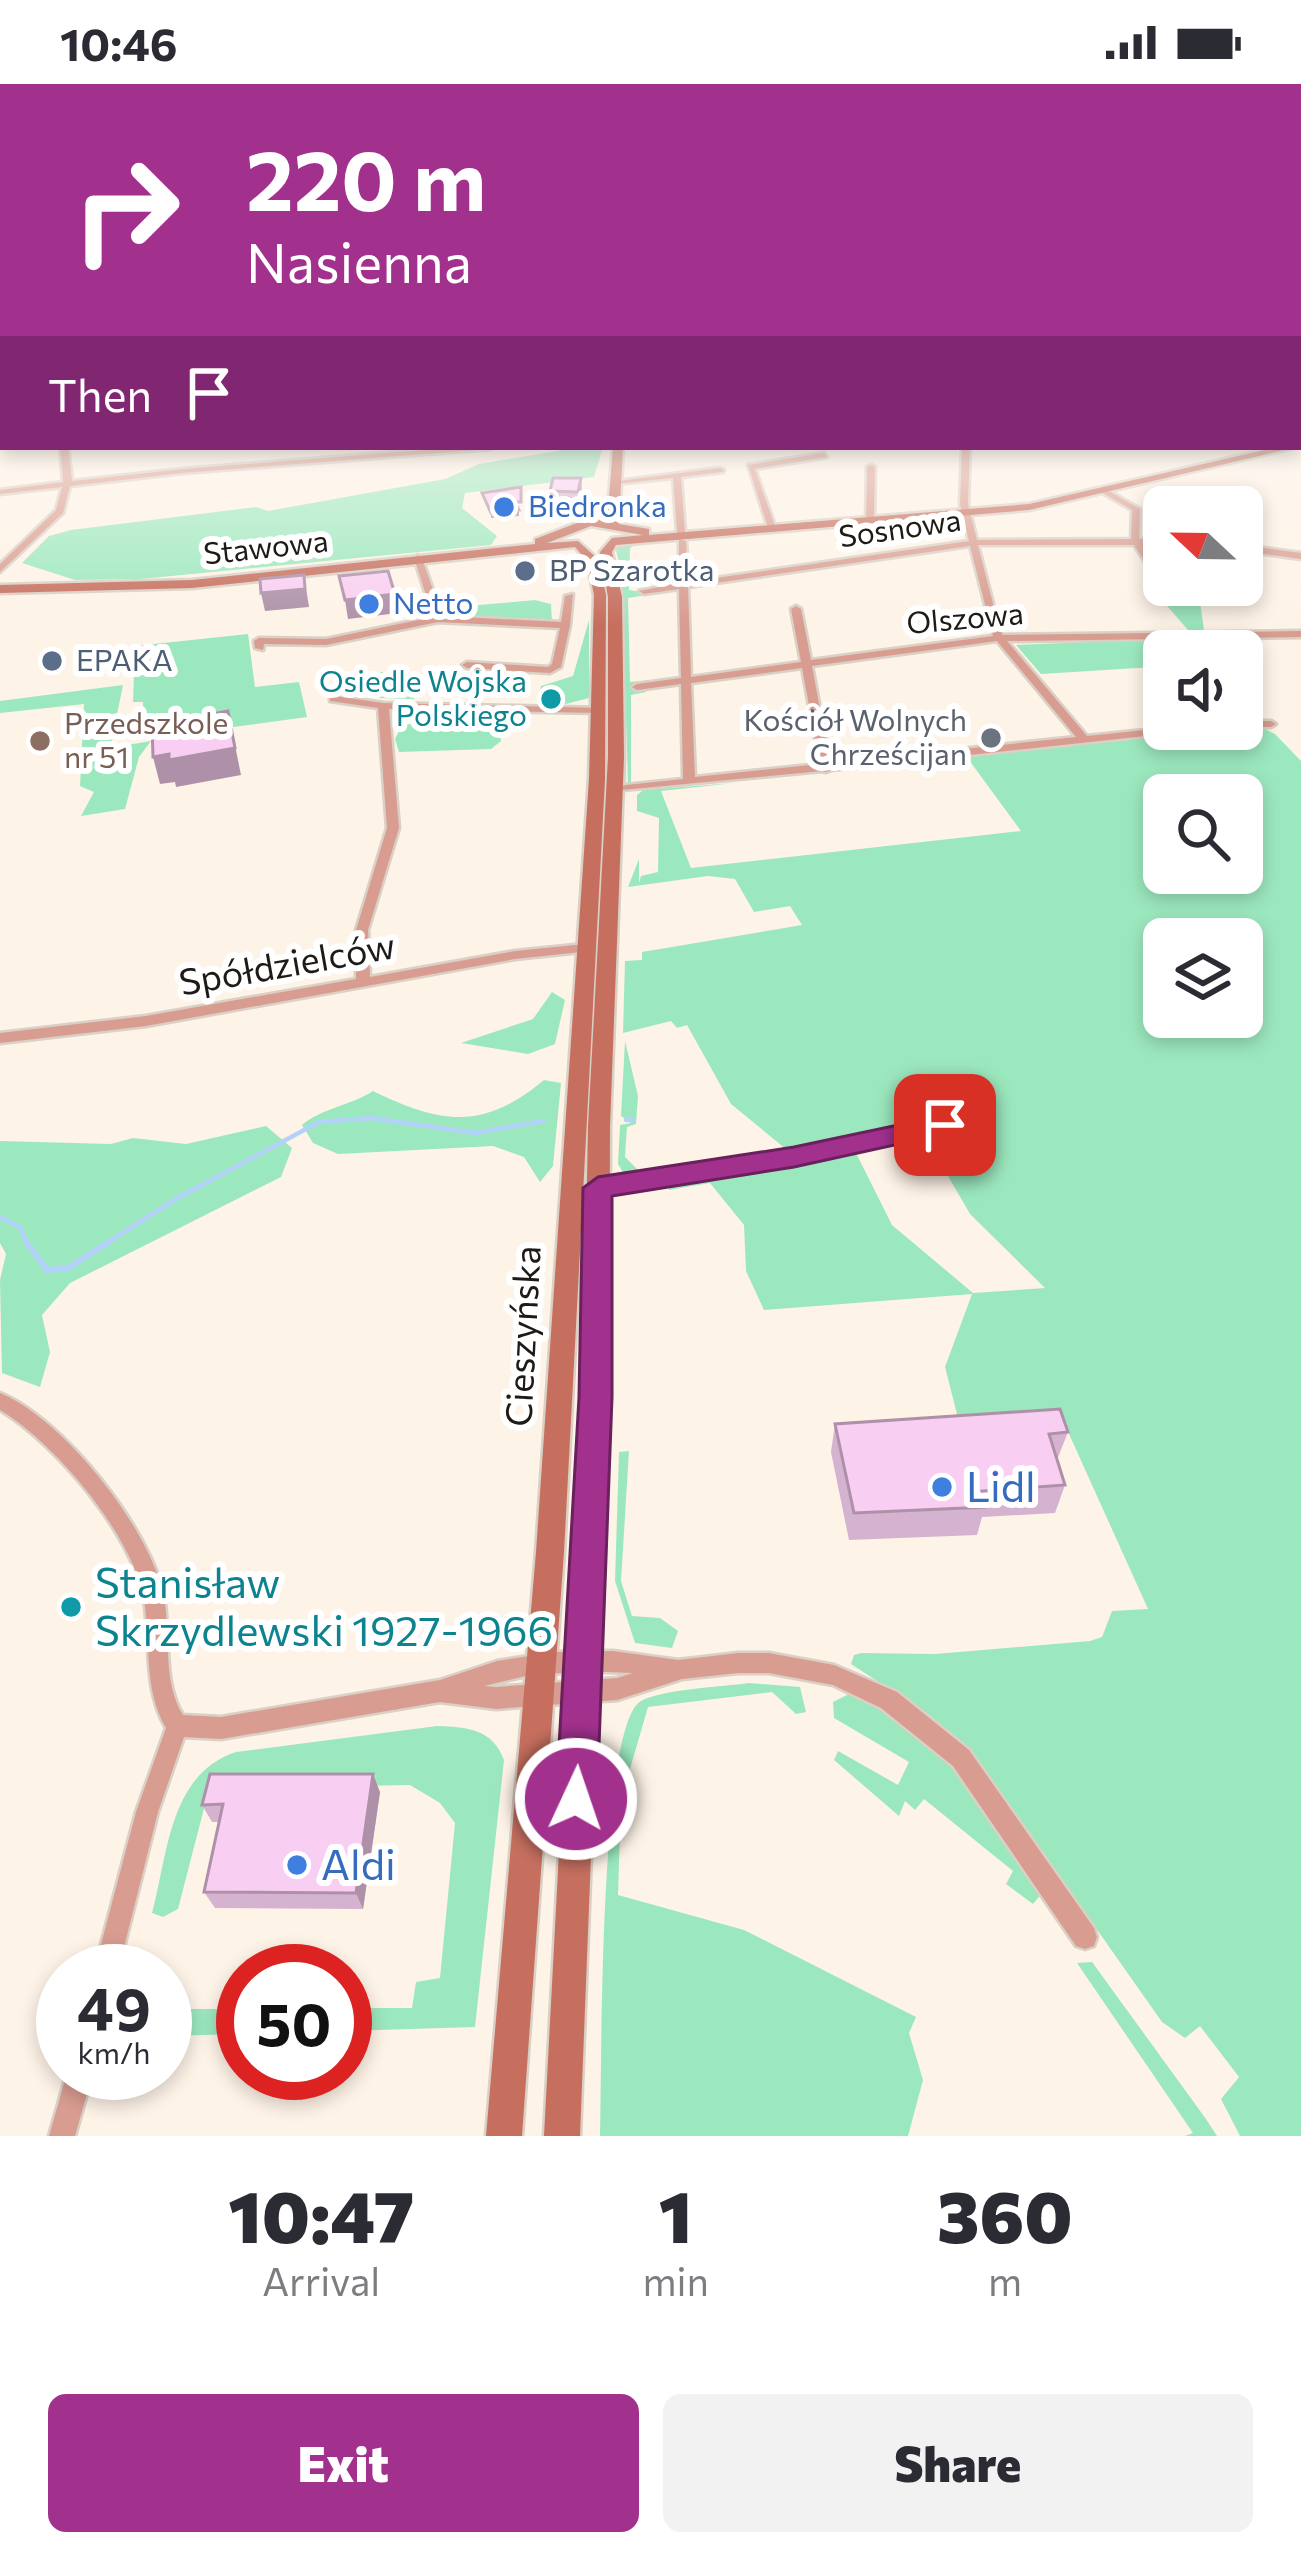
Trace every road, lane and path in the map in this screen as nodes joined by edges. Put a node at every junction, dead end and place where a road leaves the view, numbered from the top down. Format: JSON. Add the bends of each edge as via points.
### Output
{"nodes":[{"id":1,"x":64,"y":450,"type":"edge"},
{"id":2,"x":617,"y":450,"type":"edge"},
{"id":3,"x":966,"y":450,"type":"edge"},
{"id":4,"x":1282,"y":450,"type":"edge"},
{"id":5,"x":422,"y":452,"type":"edge"},
{"id":6,"x":824,"y":455,"type":"dead end"},
{"id":7,"x":871,"y":467,"type":"dead end"},
{"id":8,"x":720,"y":470,"type":"dead end"},
{"id":9,"x":676,"y":476,"type":"junction"},
{"id":10,"x":614,"y":482,"type":"junction"},
{"id":11,"x":67,"y":484,"type":"junction"},
{"id":12,"x":1104,"y":490,"type":"junction"},
{"id":13,"x":0,"y":492,"type":"edge"},
{"id":14,"x":966,"y":513,"type":"junction"},
{"id":15,"x":870,"y":520,"type":"junction"},
{"id":16,"x":587,"y":523,"type":"junction"},
{"id":17,"x":771,"y":526,"type":"junction"},
{"id":18,"x":562,"y":534,"type":"junction"},
{"id":19,"x":616,"y":535,"type":"junction"},
{"id":20,"x":678,"y":536,"type":"junction"},
{"id":21,"x":1135,"y":541,"type":"junction"},
{"id":22,"x":1143,"y":541,"type":"edge"},
{"id":23,"x":973,"y":543,"type":"junction"},
{"id":24,"x":577,"y":545,"type":"junction"},
{"id":25,"x":510,"y":549,"type":"junction"},
{"id":26,"x":1263,"y":551,"type":"edge"},
{"id":27,"x":1143,"y":552,"type":"edge"},
{"id":28,"x":1301,"y":556,"type":"edge"},
{"id":29,"x":418,"y":558,"type":"junction"},
{"id":30,"x":2,"y":566,"type":"edge"},
{"id":31,"x":683,"y":586,"type":"junction"},
{"id":32,"x":0,"y":587,"type":"edge"},
{"id":33,"x":644,"y":591,"type":"dead end"},
{"id":34,"x":570,"y":596,"type":"dead end"},
{"id":35,"x":796,"y":609,"type":"dead end"},
{"id":36,"x":438,"y":620,"type":"junction"},
{"id":37,"x":565,"y":625,"type":"junction"},
{"id":38,"x":1301,"y":634,"type":"edge"},
{"id":39,"x":998,"y":638,"type":"junction"},
{"id":40,"x":260,"y":648,"type":"dead end"},
{"id":41,"x":806,"y":662,"type":"junction"},
{"id":42,"x":467,"y":665,"type":"dead end"},
{"id":43,"x":686,"y":680,"type":"junction"},
{"id":44,"x":637,"y":687,"type":"dead end"},
{"id":45,"x":334,"y":699,"type":"dead end"},
{"id":46,"x":382,"y":706,"type":"junction"},
{"id":47,"x":599,"y":710,"type":"junction"},
{"id":48,"x":1263,"y":724,"type":"edge"},
{"id":49,"x":1270,"y":724,"type":"dead end"},
{"id":50,"x":1143,"y":733,"type":"edge"},
{"id":51,"x":1083,"y":738,"type":"junction"},
{"id":52,"x":826,"y":769,"type":"junction"},
{"id":53,"x":689,"y":782,"type":"junction"},
{"id":54,"x":626,"y":788,"type":"dead end"},
{"id":55,"x":585,"y":948,"type":"junction"},
{"id":56,"x":363,"y":980,"type":"junction"},
{"id":57,"x":0,"y":1038,"type":"edge"},
{"id":58,"x":945,"y":1125,"type":"dead end"},
{"id":59,"x":598,"y":1188,"type":"junction"},
{"id":60,"x":0,"y":1402,"type":"edge"},
{"id":61,"x":682,"y":1670,"type":"junction"},
{"id":62,"x":583,"y":1676,"type":"junction"},
{"id":63,"x":538,"y":1678,"type":"junction"},
{"id":64,"x":440,"y":1691,"type":"junction"},
{"id":65,"x":177,"y":1726,"type":"junction"},
{"id":66,"x":1085,"y":1936,"type":"dead end"},
{"id":67,"x":113,"y":1944,"type":"edge"},
{"id":68,"x":72,"y":2100,"type":"edge"},
{"id":69,"x":62,"y":2136,"type":"edge"},
{"id":70,"x":504,"y":2136,"type":"edge"},
{"id":71,"x":562,"y":2136,"type":"edge"}],
"edges":[{"from":1,"to":11,"type":"street"},
{"from":2,"to":10,"type":"main road","name":"Cieszyńska"},
{"from":3,"to":14,"type":"street"},
{"from":4,"to":12,"type":"main road"},
{"from":5,"to":11,"type":"street"},
{"from":6,"to":17,"type":"street","via":[[751,467]]},
{"from":7,"to":15,"type":"street"},
{"from":8,"to":9,"type":"street"},
{"from":9,"to":10,"type":"street"},
{"from":9,"to":20,"type":"street"},
{"from":10,"to":16,"type":"main road","name":"Cieszyńska","via":[[604,510]]},
{"from":10,"to":19,"type":"main road","name":"Cieszyńska"},
{"from":11,"to":13,"type":"street"},
{"from":11,"to":30,"type":"street","via":[[61,512]]},
{"from":12,"to":14,"type":"main road"},
{"from":12,"to":21,"type":"street","via":[[1136,508]]},
{"from":14,"to":15,"type":"main road"},
{"from":14,"to":23,"type":"street"},
{"from":15,"to":17,"type":"main road"},
{"from":16,"to":18,"type":"main road","name":"Stawowa"},
{"from":16,"to":19,"type":"main road"},
{"from":17,"to":20,"type":"main road"},
{"from":18,"to":24,"type":"main road"},
{"from":18,"to":25,"type":"main road","name":"Stawowa"},
{"from":19,"to":20,"type":"main road"},
{"from":19,"to":24,"type":"main road","name":"Stawowa"},
{"from":19,"to":59,"type":"main road","name":"Cieszyńska","via":[[606,552],[616,597],[616,757]]},
{"from":20,"to":31,"type":"street"},
{"from":21,"to":22,"type":"street","name":"Sosnowa"},
{"from":21,"to":23,"type":"street","name":"Sosnowa"},
{"from":21,"to":27,"type":"street"},
{"from":23,"to":31,"type":"street","name":"Sosnowa"},
{"from":23,"to":39,"type":"street"},
{"from":24,"to":25,"type":"main road","name":"Stawowa"},
{"from":24,"to":47,"type":"main road","name":"Cieszyńska","via":[[593,560],[598,581]]},
{"from":25,"to":29,"type":"main road","name":"Stawowa"},
{"from":26,"to":28,"type":"street"},
{"from":29,"to":32,"type":"main road","name":"Stawowa","via":[[192,584]]},
{"from":29,"to":36,"type":"street"},
{"from":31,"to":33,"type":"street","name":"Sosnowa"},
{"from":31,"to":43,"type":"street"},
{"from":34,"to":37,"type":"street"},
{"from":35,"to":41,"type":"street"},
{"from":36,"to":37,"type":"street"},
{"from":36,"to":40,"type":"street","via":[[326,641],[259,641]]},
{"from":37,"to":42,"type":"street","via":[[550,670]]},
{"from":38,"to":39,"type":"street","name":"Olszowa"},
{"from":39,"to":41,"type":"street","name":"Olszowa"},
{"from":39,"to":51,"type":"street"},
{"from":41,"to":43,"type":"street","name":"Olszowa"},
{"from":41,"to":52,"type":"street"},
{"from":43,"to":44,"type":"street","name":"Olszowa"},
{"from":43,"to":53,"type":"street"},
{"from":45,"to":46,"type":"street"},
{"from":46,"to":47,"type":"street"},
{"from":46,"to":56,"type":"street","via":[[393,827],[362,930]]},
{"from":47,"to":55,"type":"main road","name":"Cieszyńska"},
{"from":48,"to":49,"type":"street"},
{"from":50,"to":51,"type":"street"},
{"from":51,"to":52,"type":"street"},
{"from":52,"to":53,"type":"street"},
{"from":53,"to":54,"type":"street"},
{"from":55,"to":56,"type":"street","name":"Spółdzielców"},
{"from":55,"to":63,"type":"main road","name":"Cieszyńska"},
{"from":56,"to":57,"type":"street","name":"Spółdzielców","via":[[146,1021]]},
{"from":58,"to":59,"type":"street"},
{"from":59,"to":62,"type":"main road","name":"Cieszyńska"},
{"from":60,"to":65,"type":"street","via":[[48,1433],[93,1482],[150,1581],[165,1705]]},
{"from":61,"to":62,"type":"street"},
{"from":61,"to":62,"type":"street","via":[[617,1689]]},
{"from":61,"to":66,"type":"street","via":[[787,1665],[834,1675],[899,1707],[976,1775]]},
{"from":62,"to":63,"type":"street"},
{"from":62,"to":63,"type":"street"},
{"from":62,"to":71,"type":"main road","name":"Cieszyńska"},
{"from":63,"to":64,"type":"street","via":[[496,1698]]},
{"from":63,"to":64,"type":"street","via":[[496,1668]]},
{"from":63,"to":70,"type":"main road","name":"Cieszyńska"},
{"from":64,"to":65,"type":"street","via":[[221,1728]]},
{"from":65,"to":67,"type":"street"},
{"from":68,"to":69,"type":"street"}]}
